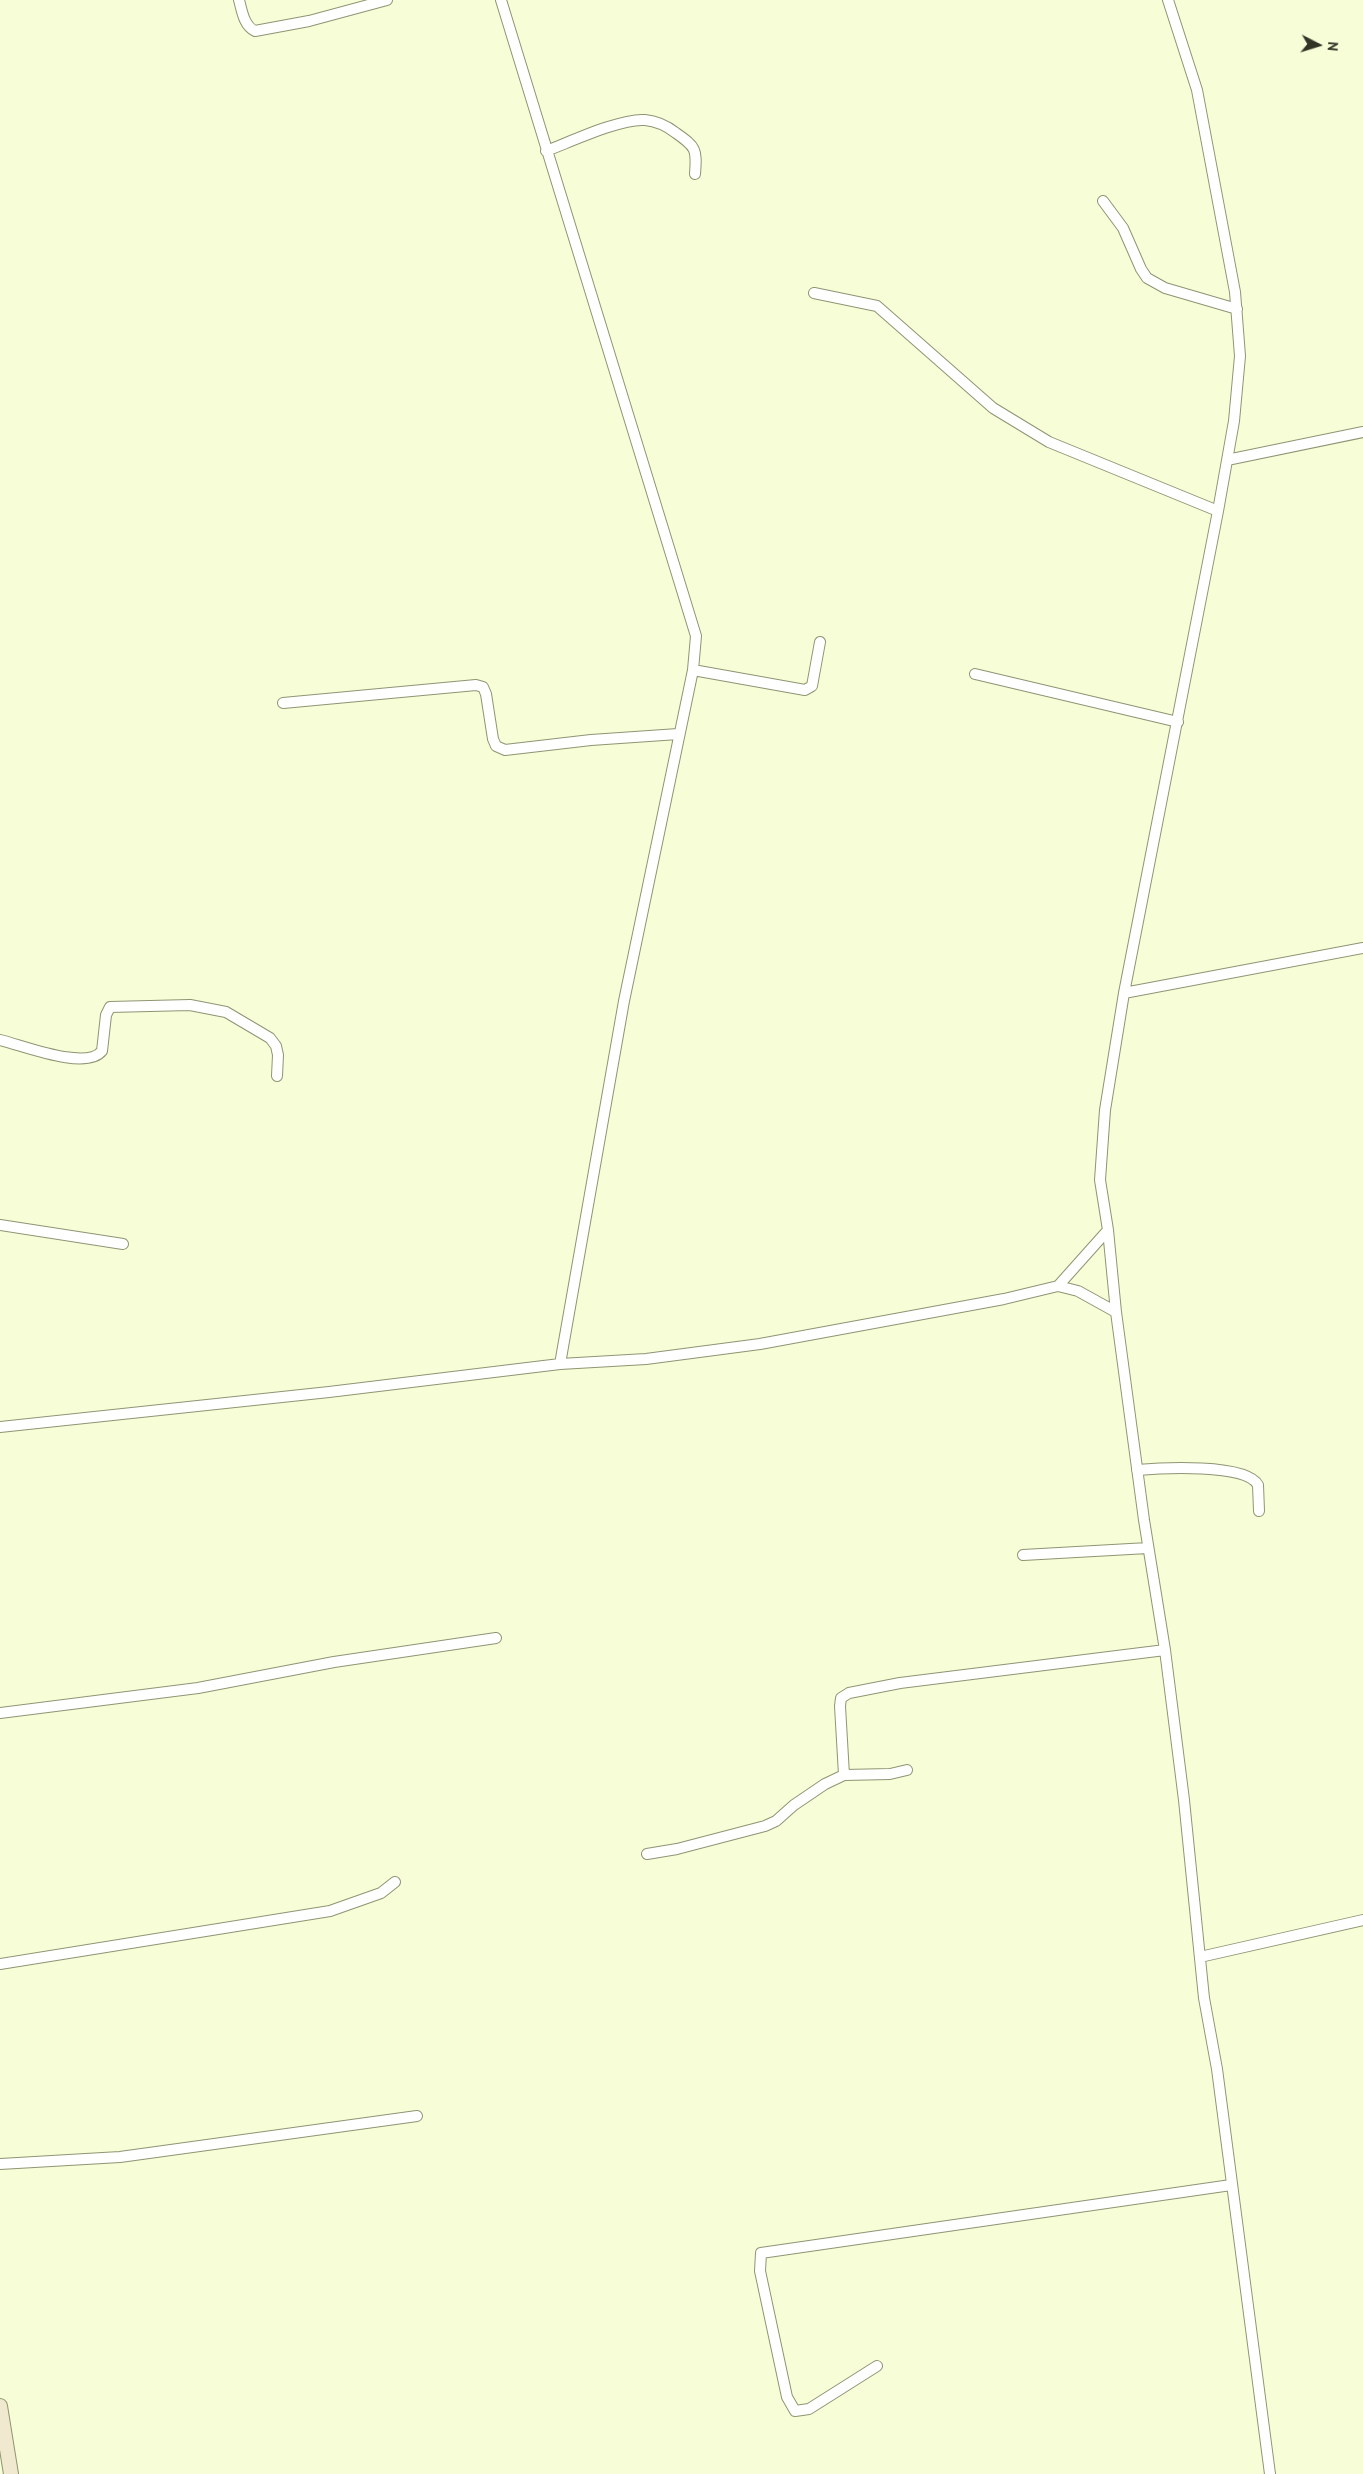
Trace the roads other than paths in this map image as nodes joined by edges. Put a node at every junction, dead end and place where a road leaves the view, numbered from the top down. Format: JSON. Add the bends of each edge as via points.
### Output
{"nodes":[{"id":1,"x":239,"y":0,"type":"edge"},
{"id":2,"x":387,"y":0,"type":"edge"},
{"id":3,"x":500,"y":0,"type":"edge"},
{"id":4,"x":1168,"y":0,"type":"edge"},
{"id":5,"x":546,"y":152,"type":"junction"},
{"id":6,"x":695,"y":174,"type":"dead end"},
{"id":7,"x":1104,"y":201,"type":"dead end"},
{"id":8,"x":814,"y":293,"type":"dead end"},
{"id":9,"x":1237,"y":308,"type":"junction"},
{"id":10,"x":1363,"y":432,"type":"edge"},
{"id":11,"x":1227,"y":460,"type":"junction"},
{"id":12,"x":1218,"y":511,"type":"junction"},
{"id":13,"x":820,"y":642,"type":"dead end"},
{"id":14,"x":693,"y":670,"type":"junction"},
{"id":15,"x":975,"y":674,"type":"dead end"},
{"id":16,"x":283,"y":703,"type":"dead end"},
{"id":17,"x":1178,"y":722,"type":"junction"},
{"id":18,"x":678,"y":734,"type":"junction"},
{"id":19,"x":1363,"y":948,"type":"edge"},
{"id":20,"x":1124,"y":993,"type":"junction"},
{"id":21,"x":0,"y":1040,"type":"edge"},
{"id":22,"x":277,"y":1076,"type":"dead end"},
{"id":23,"x":0,"y":1225,"type":"edge"},
{"id":24,"x":1108,"y":1230,"type":"junction"},
{"id":25,"x":123,"y":1244,"type":"dead end"},
{"id":26,"x":1058,"y":1286,"type":"junction"},
{"id":27,"x":1116,"y":1312,"type":"junction"},
{"id":28,"x":560,"y":1364,"type":"junction"},
{"id":29,"x":0,"y":1427,"type":"edge"},
{"id":30,"x":1137,"y":1470,"type":"junction"},
{"id":31,"x":1259,"y":1511,"type":"dead end"},
{"id":32,"x":1148,"y":1548,"type":"junction"},
{"id":33,"x":1023,"y":1555,"type":"dead end"},
{"id":34,"x":496,"y":1638,"type":"dead end"},
{"id":35,"x":1165,"y":1650,"type":"junction"},
{"id":36,"x":0,"y":1714,"type":"edge"},
{"id":37,"x":907,"y":1770,"type":"dead end"},
{"id":38,"x":844,"y":1775,"type":"junction"},
{"id":39,"x":648,"y":1854,"type":"dead end"},
{"id":40,"x":395,"y":1882,"type":"dead end"},
{"id":41,"x":1363,"y":1920,"type":"edge"},
{"id":42,"x":1200,"y":1956,"type":"junction"},
{"id":43,"x":0,"y":1964,"type":"edge"},
{"id":44,"x":417,"y":2116,"type":"dead end"},
{"id":45,"x":0,"y":2164,"type":"edge"},
{"id":46,"x":1231,"y":2185,"type":"junction"},
{"id":47,"x":877,"y":2366,"type":"dead end"},
{"id":48,"x":0,"y":2406,"type":"edge"},
{"id":49,"x":11,"y":2474,"type":"edge"},
{"id":50,"x":1270,"y":2474,"type":"edge"}],
"edges":[{"from":1,"to":2,"type":"street","via":[[246,22],[254,31],[309,22]]},
{"from":3,"to":5,"type":"street"},
{"from":4,"to":9,"type":"street","via":[[1198,90]]},
{"from":5,"to":6,"type":"street","via":[[604,130],[644,120],[665,126],[691,144],[696,156]]},
{"from":5,"to":14,"type":"street","via":[[696,636]]},
{"from":7,"to":9,"type":"street","via":[[1123,228],[1147,278],[1164,288]]},
{"from":8,"to":12,"type":"street","via":[[877,306],[992,408],[1049,442]]},
{"from":9,"to":11,"type":"street","via":[[1240,356]]},
{"from":10,"to":11,"type":"street"},
{"from":11,"to":12,"type":"street"},
{"from":12,"to":17,"type":"street"},
{"from":13,"to":14,"type":"street","via":[[812,686],[805,690]]},
{"from":14,"to":18,"type":"street"},
{"from":15,"to":17,"type":"street"},
{"from":16,"to":18,"type":"street","via":[[476,685],[483,687],[486,694],[496,746],[505,750]]},
{"from":17,"to":20,"type":"street"},
{"from":18,"to":28,"type":"street","via":[[622,1010]]},
{"from":19,"to":20,"type":"street"},
{"from":20,"to":24,"type":"street","via":[[1104,1110],[1099,1164]]},
{"from":21,"to":22,"type":"street","via":[[62,1057],[97,1056],[102,1051],[106,1015],[110,1007],[190,1005],[226,1012],[270,1038],[278,1055]]},
{"from":23,"to":25,"type":"street"},
{"from":24,"to":26,"type":"street"},
{"from":24,"to":27,"type":"street"},
{"from":26,"to":27,"type":"street","via":[[1078,1291]]},
{"from":26,"to":28,"type":"street","via":[[760,1344],[646,1359]]},
{"from":27,"to":30,"type":"street"},
{"from":28,"to":29,"type":"street"},
{"from":30,"to":31,"type":"street","via":[[1204,1470],[1249,1476],[1258,1485]]},
{"from":30,"to":32,"type":"street"},
{"from":32,"to":33,"type":"street"},
{"from":32,"to":35,"type":"street"},
{"from":34,"to":36,"type":"street","via":[[334,1662],[198,1688]]},
{"from":35,"to":38,"type":"street","via":[[849,1692],[841,1698],[840,1706]]},
{"from":35,"to":42,"type":"street"},
{"from":37,"to":38,"type":"street","via":[[890,1774]]},
{"from":38,"to":39,"type":"street","via":[[765,1826]]},
{"from":40,"to":43,"type":"street","via":[[381,1893],[330,1911]]},
{"from":41,"to":42,"type":"street"},
{"from":42,"to":46,"type":"street"},
{"from":44,"to":45,"type":"street","via":[[120,2157]]},
{"from":46,"to":47,"type":"street","via":[[761,2253],[760,2271],[766,2300],[787,2397],[795,2411],[809,2409]]},
{"from":46,"to":50,"type":"street"},
{"from":48,"to":49,"type":"main road"}]}
